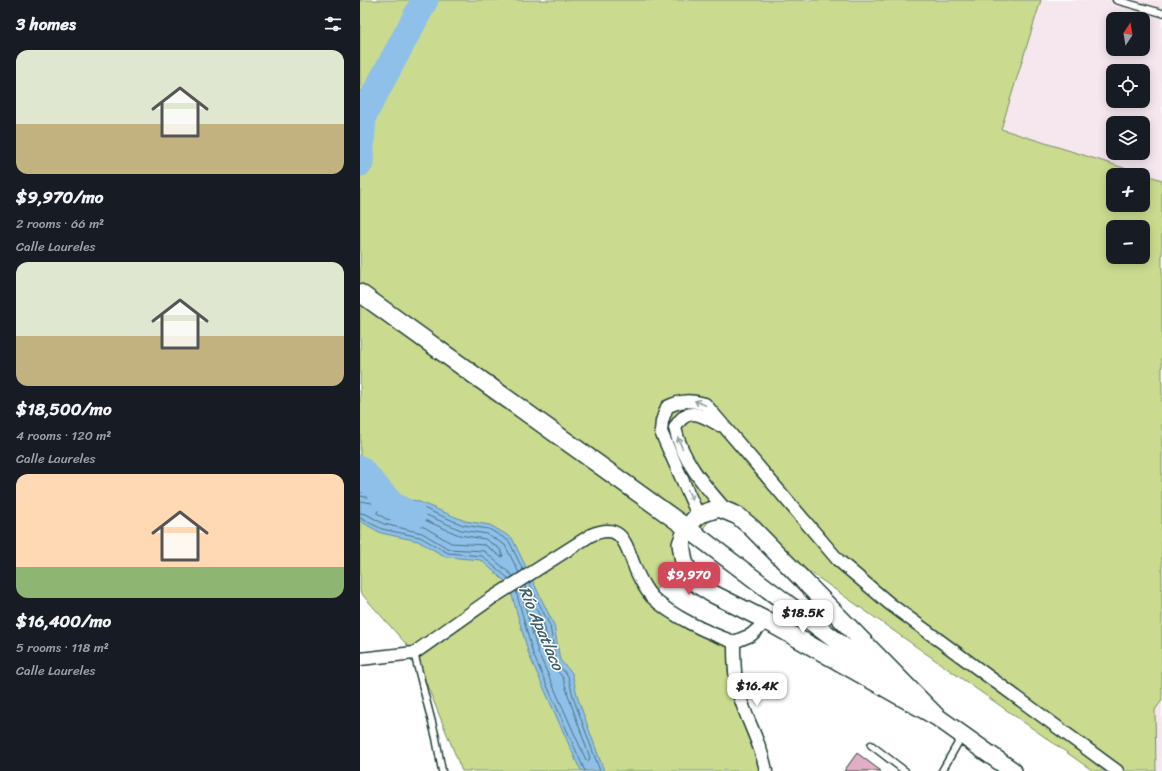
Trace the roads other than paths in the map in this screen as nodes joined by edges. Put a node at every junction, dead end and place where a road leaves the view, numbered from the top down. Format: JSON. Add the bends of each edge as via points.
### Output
{"nodes":[{"id":1,"x":1116,"y":0,"type":"edge"},
{"id":2,"x":1162,"y":13,"type":"edge"},
{"id":3,"x":360,"y":293,"type":"edge"},
{"id":4,"x":727,"y":430,"type":"junction"},
{"id":5,"x":725,"y":509,"type":"junction"},
{"id":6,"x":693,"y":521,"type":"junction"},
{"id":7,"x":767,"y":621,"type":"junction"},
{"id":8,"x":734,"y":642,"type":"junction"},
{"id":9,"x":414,"y":653,"type":"junction"},
{"id":10,"x":360,"y":658,"type":"edge"},
{"id":11,"x":937,"y":717,"type":"junction"},
{"id":12,"x":962,"y":735,"type":"junction"},
{"id":13,"x":870,"y":745,"type":"dead end"},
{"id":14,"x":442,"y":771,"type":"edge"},
{"id":15,"x":766,"y":771,"type":"edge"},
{"id":16,"x":906,"y":771,"type":"edge"},
{"id":17,"x":942,"y":771,"type":"edge"},
{"id":18,"x":1013,"y":771,"type":"edge"},
{"id":19,"x":1116,"y":771,"type":"edge"}],
"edges":[{"from":1,"to":2,"type":"lane"},
{"from":3,"to":6,"type":"main road"},
{"from":5,"to":4,"type":"street","one_way":true,"via":[[700,480],[678,442],[675,428],[679,420],[688,414],[700,414]]},
{"from":4,"to":6,"type":"street","one_way":true,"via":[[705,404],[692,400],[668,407],[662,421],[661,432]]},
{"from":4,"to":19,"type":"street","via":[[838,560],[890,604]]},
{"from":5,"to":6,"type":"main road","via":[[718,508]]},
{"from":5,"to":11,"type":"main road","via":[[752,528]]},
{"from":6,"to":7,"type":"main road","via":[[681,544],[684,562],[694,582]]},
{"from":6,"to":11,"type":"main road"},
{"from":7,"to":8,"type":"street","via":[[751,635]]},
{"from":7,"to":11,"type":"main road"},
{"from":8,"to":9,"type":"street","via":[[700,628],[651,596],[634,566],[625,540],[610,531],[602,530],[490,600]]},
{"from":8,"to":15,"type":"street","via":[[737,687],[763,755]]},
{"from":9,"to":10,"type":"street"},
{"from":9,"to":14,"type":"lane"},
{"from":11,"to":12,"type":"main road"},
{"from":12,"to":17,"type":"lane"},
{"from":12,"to":18,"type":"main road"},
{"from":13,"to":16,"type":"lane"}]}
